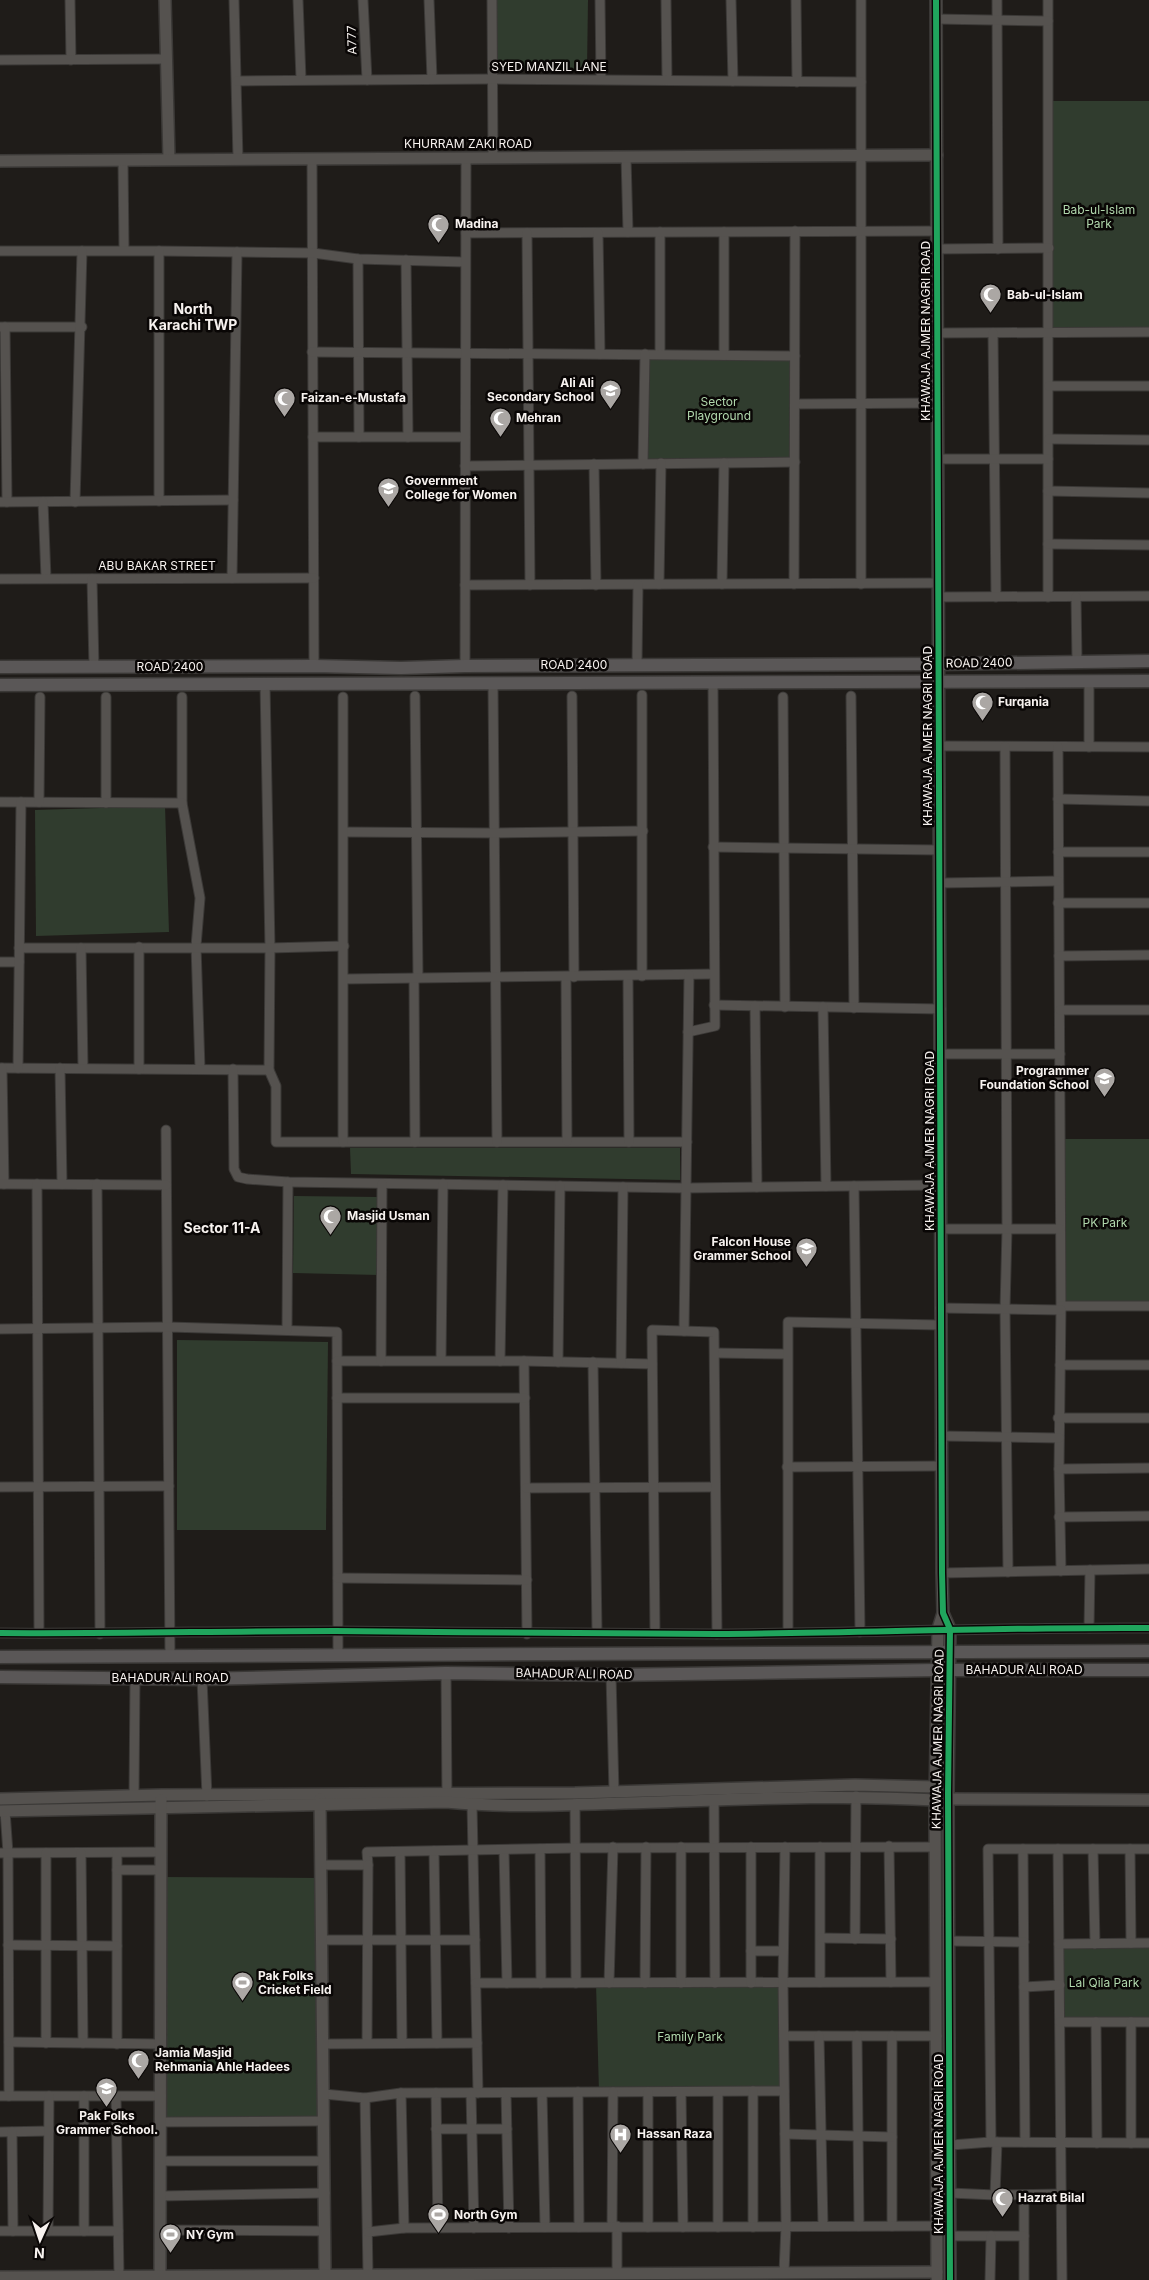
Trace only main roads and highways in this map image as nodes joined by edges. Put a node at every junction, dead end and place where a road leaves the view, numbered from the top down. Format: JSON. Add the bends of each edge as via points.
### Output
{"nodes":[{"id":1,"x":1149,"y":661,"type":"edge"},
{"id":2,"x":0,"y":667,"type":"edge"},
{"id":3,"x":402,"y":668,"type":"junction"},
{"id":4,"x":1149,"y":681,"type":"edge"},
{"id":5,"x":402,"y":684,"type":"junction"},
{"id":6,"x":0,"y":685,"type":"edge"},
{"id":7,"x":1149,"y":1651,"type":"edge"},
{"id":8,"x":238,"y":1656,"type":"junction"},
{"id":9,"x":0,"y":1657,"type":"edge"},
{"id":10,"x":1149,"y":1670,"type":"edge"},
{"id":11,"x":0,"y":1677,"type":"edge"},
{"id":12,"x":238,"y":1678,"type":"junction"}],
"edges":[{"from":1,"to":3,"type":"main road","name":"ROAD 2400"},
{"from":2,"to":3,"type":"main road","name":"ROAD 2400"},
{"from":3,"to":5,"type":"main road"},
{"from":4,"to":5,"type":"main road","name":"ROAD 2400"},
{"from":5,"to":6,"type":"main road","name":"ROAD 2400"},
{"from":7,"to":8,"type":"main road","name":"BAHADUR ALI ROAD"},
{"from":8,"to":9,"type":"main road","name":"BAHADUR ALI ROAD"},
{"from":8,"to":12,"type":"main road"},
{"from":10,"to":12,"type":"main road","name":"BAHADUR ALI ROAD","via":[[611,1676],[446,1673]]},
{"from":11,"to":12,"type":"main road","name":"BAHADUR ALI ROAD"}]}
